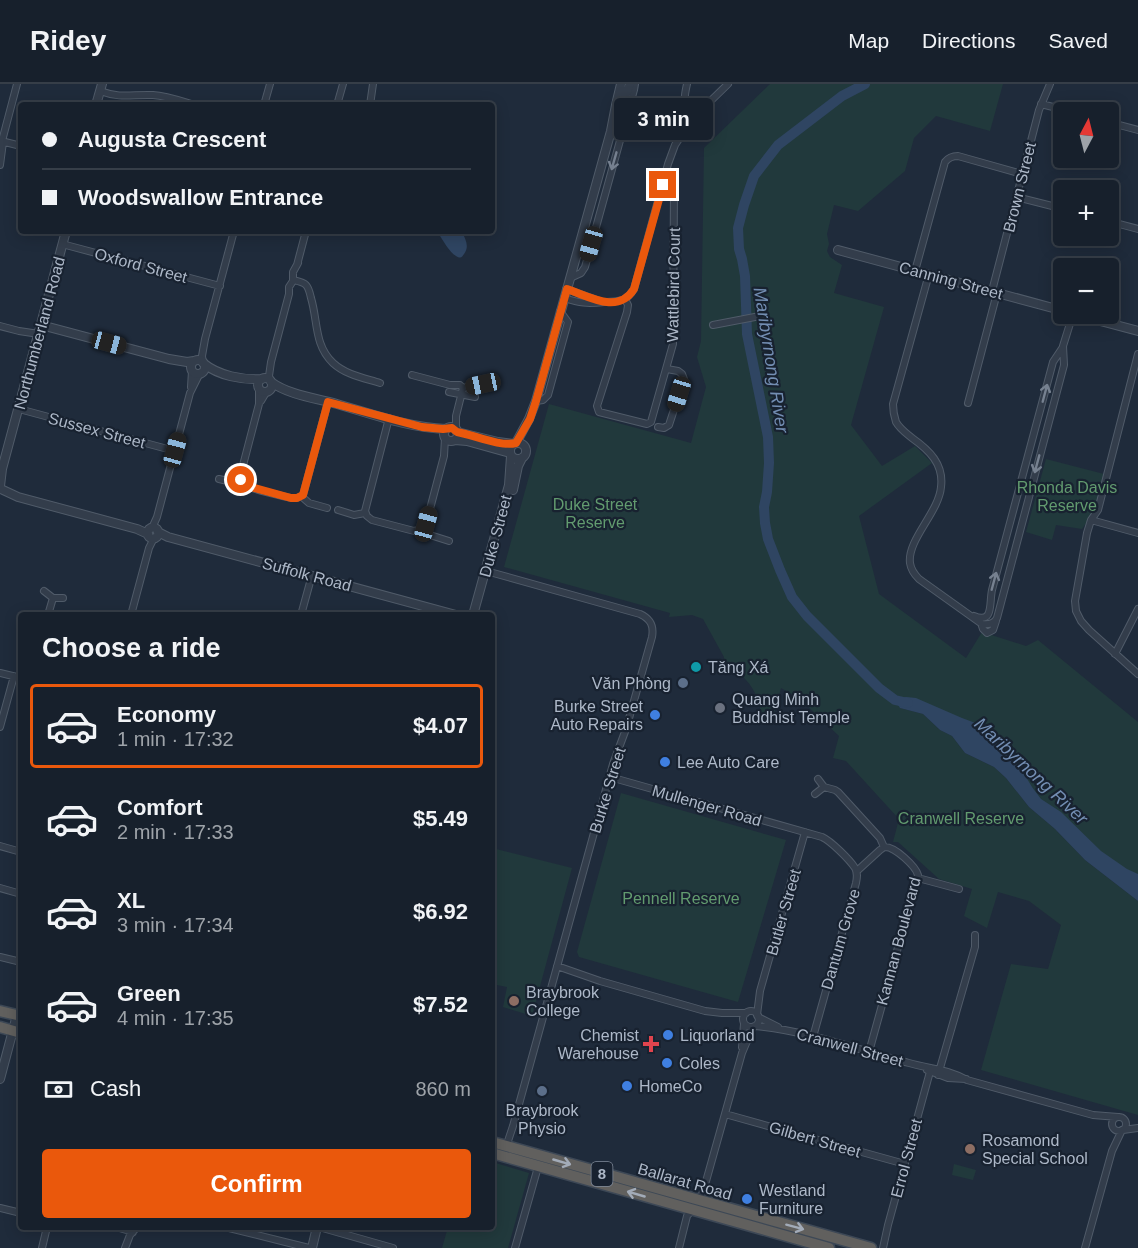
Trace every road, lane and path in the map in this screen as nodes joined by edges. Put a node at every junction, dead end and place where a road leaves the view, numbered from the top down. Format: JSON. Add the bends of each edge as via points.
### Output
{"nodes":[{"id":1,"x":17,"y":84,"type":"edge"},
{"id":2,"x":270,"y":84,"type":"edge"},
{"id":3,"x":343,"y":84,"type":"edge"},
{"id":4,"x":373,"y":84,"type":"edge"},
{"id":5,"x":620,"y":84,"type":"edge"},
{"id":6,"x":630,"y":84,"type":"edge"},
{"id":7,"x":634,"y":84,"type":"edge"},
{"id":8,"x":687,"y":84,"type":"edge"},
{"id":9,"x":728,"y":84,"type":"edge"},
{"id":10,"x":1050,"y":84,"type":"edge"},
{"id":11,"x":101,"y":88,"type":"edge"},
{"id":12,"x":183,"y":102,"type":"edge"},
{"id":13,"x":265,"y":102,"type":"edge"},
{"id":14,"x":338,"y":102,"type":"edge"},
{"id":15,"x":370,"y":102,"type":"edge"},
{"id":16,"x":1041,"y":104,"type":"junction"},
{"id":17,"x":1053,"y":107,"type":"edge"},
{"id":18,"x":692,"y":119,"type":"junction"},
{"id":19,"x":1119,"y":125,"type":"edge"},
{"id":20,"x":1138,"y":130,"type":"edge"},
{"id":21,"x":611,"y":131,"type":"junction"},
{"id":22,"x":3,"y":142,"type":"edge"},
{"id":23,"x":18,"y":145,"type":"edge"},
{"id":24,"x":0,"y":164,"type":"edge"},
{"id":25,"x":1022,"y":174,"type":"junction"},
{"id":26,"x":674,"y":188,"type":"dead end"},
{"id":27,"x":1016,"y":197,"type":"junction"},
{"id":28,"x":1053,"y":206,"type":"edge"},
{"id":29,"x":1119,"y":224,"type":"edge"},
{"id":30,"x":1138,"y":229,"type":"edge"},
{"id":31,"x":65,"y":234,"type":"edge"},
{"id":32,"x":233,"y":234,"type":"edge"},
{"id":33,"x":305,"y":234,"type":"edge"},
{"id":34,"x":63,"y":244,"type":"junction"},
{"id":35,"x":838,"y":250,"type":"dead end"},
{"id":36,"x":915,"y":271,"type":"junction"},
{"id":37,"x":929,"y":274,"type":"junction"},
{"id":38,"x":570,"y":278,"type":"junction"},
{"id":39,"x":295,"y":280,"type":"junction"},
{"id":40,"x":220,"y":286,"type":"junction"},
{"id":41,"x":994,"y":292,"type":"junction"},
{"id":42,"x":565,"y":294,"type":"junction"},
{"id":43,"x":625,"y":299,"type":"junction"},
{"id":44,"x":1053,"y":308,"type":"edge"},
{"id":45,"x":760,"y":316,"type":"dead end"},
{"id":46,"x":1070,"y":324,"type":"edge"},
{"id":47,"x":1111,"y":324,"type":"edge"},
{"id":48,"x":41,"y":325,"type":"junction"},
{"id":49,"x":713,"y":325,"type":"dead end"},
{"id":50,"x":0,"y":326,"type":"edge"},
{"id":51,"x":1138,"y":331,"type":"edge"},
{"id":52,"x":38,"y":336,"type":"junction"},
{"id":53,"x":1063,"y":346,"type":"junction"},
{"id":54,"x":1138,"y":354,"type":"edge"},
{"id":55,"x":198,"y":366,"type":"junction"},
{"id":56,"x":667,"y":369,"type":"junction"},
{"id":57,"x":412,"y":375,"type":"dead end"},
{"id":58,"x":380,"y":382,"type":"dead end"},
{"id":59,"x":483,"y":384,"type":"dead end"},
{"id":60,"x":265,"y":385,"type":"junction"},
{"id":61,"x":449,"y":392,"type":"dead end"},
{"id":62,"x":462,"y":392,"type":"junction"},
{"id":63,"x":476,"y":397,"type":"dead end"},
{"id":64,"x":536,"y":401,"type":"junction"},
{"id":65,"x":328,"y":402,"type":"junction"},
{"id":66,"x":968,"y":403,"type":"dead end"},
{"id":67,"x":18,"y":409,"type":"junction"},
{"id":68,"x":389,"y":418,"type":"junction"},
{"id":69,"x":658,"y":427,"type":"dead end"},
{"id":70,"x":450,"y":434,"type":"junction"},
{"id":71,"x":525,"y":447,"type":"junction"},
{"id":72,"x":513,"y":449,"type":"junction"},
{"id":73,"x":175,"y":450,"type":"junction"},
{"id":74,"x":522,"y":458,"type":"junction"},
{"id":75,"x":1,"y":471,"type":"edge"},
{"id":76,"x":219,"y":479,"type":"dead end"},
{"id":77,"x":241,"y":480,"type":"junction"},
{"id":78,"x":1,"y":490,"type":"edge"},
{"id":79,"x":301,"y":496,"type":"junction"},
{"id":80,"x":327,"y":508,"type":"dead end"},
{"id":81,"x":338,"y":510,"type":"dead end"},
{"id":82,"x":365,"y":513,"type":"junction"},
{"id":83,"x":1091,"y":520,"type":"junction"},
{"id":84,"x":423,"y":529,"type":"junction"},
{"id":85,"x":153,"y":533,"type":"junction"},
{"id":86,"x":1138,"y":533,"type":"edge"},
{"id":87,"x":449,"y":541,"type":"dead end"},
{"id":88,"x":488,"y":571,"type":"junction"},
{"id":89,"x":312,"y":575,"type":"junction"},
{"id":90,"x":44,"y":591,"type":"dead end"},
{"id":91,"x":53,"y":598,"type":"junction"},
{"id":92,"x":63,"y":598,"type":"dead end"},
{"id":93,"x":1138,"y":609,"type":"edge"},
{"id":94,"x":49,"y":612,"type":"edge"},
{"id":95,"x":132,"y":612,"type":"edge"},
{"id":96,"x":302,"y":612,"type":"edge"},
{"id":97,"x":447,"y":612,"type":"edge"},
{"id":98,"x":474,"y":612,"type":"edge"},
{"id":99,"x":479,"y":612,"type":"edge"},
{"id":100,"x":967,"y":613,"type":"junction"},
{"id":101,"x":1115,"y":654,"type":"junction"},
{"id":102,"x":0,"y":673,"type":"edge"},
{"id":103,"x":1138,"y":674,"type":"edge"},
{"id":104,"x":17,"y":677,"type":"edge"},
{"id":105,"x":0,"y":727,"type":"edge"},
{"id":106,"x":610,"y":777,"type":"junction"},
{"id":107,"x":818,"y":779,"type":"dead end"},
{"id":108,"x":824,"y":788,"type":"junction"},
{"id":109,"x":815,"y":794,"type":"dead end"},
{"id":110,"x":805,"y":832,"type":"junction"},
{"id":111,"x":0,"y":846,"type":"edge"},
{"id":112,"x":884,"y":848,"type":"junction"},
{"id":113,"x":18,"y":851,"type":"edge"},
{"id":114,"x":857,"y":871,"type":"junction"},
{"id":115,"x":918,"y":878,"type":"junction"},
{"id":116,"x":0,"y":888,"type":"edge"},
{"id":117,"x":958,"y":889,"type":"dead end"},
{"id":118,"x":18,"y":893,"type":"edge"},
{"id":119,"x":975,"y":935,"type":"dead end"},
{"id":120,"x":0,"y":957,"type":"edge"},
{"id":121,"x":18,"y":961,"type":"edge"},
{"id":122,"x":557,"y":966,"type":"junction"},
{"id":123,"x":760,"y":992,"type":"junction"},
{"id":124,"x":0,"y":1011,"type":"edge"},
{"id":125,"x":747,"y":1012,"type":"junction"},
{"id":126,"x":722,"y":1013,"type":"junction"},
{"id":127,"x":18,"y":1016,"type":"edge"},
{"id":128,"x":758,"y":1016,"type":"junction"},
{"id":129,"x":743,"y":1023,"type":"junction"},
{"id":130,"x":754,"y":1026,"type":"junction"},
{"id":131,"x":0,"y":1027,"type":"edge"},
{"id":132,"x":781,"y":1028,"type":"junction"},
{"id":133,"x":17,"y":1032,"type":"edge"},
{"id":134,"x":813,"y":1037,"type":"junction"},
{"id":135,"x":869,"y":1052,"type":"junction"},
{"id":136,"x":742,"y":1053,"type":"junction"},
{"id":137,"x":931,"y":1070,"type":"junction"},
{"id":138,"x":939,"y":1072,"type":"junction"},
{"id":139,"x":0,"y":1079,"type":"edge"},
{"id":140,"x":725,"y":1114,"type":"junction"},
{"id":141,"x":1093,"y":1115,"type":"junction"},
{"id":142,"x":1121,"y":1118,"type":"junction"},
{"id":143,"x":513,"y":1126,"type":"junction"},
{"id":144,"x":1138,"y":1126,"type":"edge"},
{"id":145,"x":1113,"y":1127,"type":"junction"},
{"id":146,"x":1122,"y":1130,"type":"junction"},
{"id":147,"x":504,"y":1151,"type":"edge"},
{"id":148,"x":1112,"y":1151,"type":"junction"},
{"id":149,"x":905,"y":1164,"type":"junction"},
{"id":150,"x":538,"y":1167,"type":"junction"},
{"id":151,"x":695,"y":1205,"type":"junction"},
{"id":152,"x":0,"y":1208,"type":"edge"},
{"id":153,"x":18,"y":1212,"type":"edge"},
{"id":154,"x":46,"y":1230,"type":"edge"},
{"id":155,"x":134,"y":1230,"type":"edge"},
{"id":156,"x":237,"y":1230,"type":"edge"},
{"id":157,"x":317,"y":1230,"type":"edge"},
{"id":158,"x":329,"y":1230,"type":"edge"},
{"id":159,"x":42,"y":1248,"type":"edge"},
{"id":160,"x":126,"y":1248,"type":"edge"},
{"id":161,"x":310,"y":1248,"type":"edge"},
{"id":162,"x":393,"y":1248,"type":"edge"},
{"id":163,"x":515,"y":1248,"type":"edge"},
{"id":164,"x":679,"y":1248,"type":"edge"},
{"id":165,"x":828,"y":1248,"type":"edge"},
{"id":166,"x":871,"y":1248,"type":"edge"},
{"id":167,"x":883,"y":1248,"type":"edge"},
{"id":168,"x":1085,"y":1248,"type":"edge"}],
"edges":[{"from":1,"to":22,"type":"street"},
{"from":2,"to":13,"type":"street"},
{"from":3,"to":14,"type":"street"},
{"from":4,"to":15,"type":"street"},
{"from":5,"to":21,"type":"street","name":"Duke Street"},
{"from":6,"to":21,"type":"street","name":"Duke Street"},
{"from":7,"to":38,"type":"street","one_way":true,"via":[[585,267]]},
{"from":8,"to":18,"type":"street","via":[[685,108]]},
{"from":9,"to":18,"type":"street"},
{"from":10,"to":16,"type":"street","name":"Brown Street"},
{"from":11,"to":12,"type":"street","via":[[125,97],[159,96]]},
{"from":16,"to":17,"type":"street"},
{"from":16,"to":25,"type":"street","name":"Brown Street"},
{"from":18,"to":43,"type":"street","via":[[675,145],[634,289]]},
{"from":19,"to":20,"type":"street"},
{"from":21,"to":38,"type":"street","name":"Duke Street"},
{"from":22,"to":23,"type":"street"},
{"from":22,"to":24,"type":"street"},
{"from":25,"to":27,"type":"street","name":"Brown Street"},
{"from":25,"to":36,"type":"street","via":[[958,156],[947,160]]},
{"from":26,"to":56,"type":"street","name":"Wattlebird Court","via":[[674,338]]},
{"from":27,"to":28,"type":"street"},
{"from":27,"to":41,"type":"street","name":"Brown Street"},
{"from":29,"to":30,"type":"street"},
{"from":31,"to":34,"type":"street","name":"Northumberland Road"},
{"from":32,"to":40,"type":"street"},
{"from":33,"to":39,"type":"street"},
{"from":34,"to":40,"type":"street","name":"Oxford Street"},
{"from":34,"to":48,"type":"street","name":"Northumberland Road"},
{"from":35,"to":36,"type":"street","name":"Canning Street"},
{"from":36,"to":37,"type":"street","name":"Canning Street"},
{"from":37,"to":41,"type":"street","name":"Canning Street"},
{"from":37,"to":100,"type":"street","via":[[893,404],[896,422],[933,457],[941,477],[938,500],[916,539],[909,561],[919,579]]},
{"from":38,"to":42,"type":"street","name":"Duke Street"},
{"from":39,"to":58,"type":"street","via":[[308,289],[321,346],[333,362],[349,374]]},
{"from":39,"to":60,"type":"street"},
{"from":40,"to":55,"type":"street"},
{"from":41,"to":44,"type":"street","name":"Canning Street"},
{"from":41,"to":66,"type":"street","name":"Brown Street"},
{"from":42,"to":43,"type":"street","via":[[603,302]]},
{"from":42,"to":64,"type":"street","name":"Duke Street"},
{"from":43,"to":56,"type":"street","name":"Wattlebird Court","via":[[627,312],[597,406],[599,412],[643,424],[651,422]]},
{"from":45,"to":49,"type":"street"},
{"from":46,"to":53,"type":"street"},
{"from":47,"to":51,"type":"street"},
{"from":48,"to":52,"type":"street","name":"Northumberland Road"},
{"from":48,"to":55,"type":"street"},
{"from":50,"to":52,"type":"street"},
{"from":52,"to":67,"type":"street","name":"Northumberland Road"},
{"from":100,"to":53,"type":"street","one_way":true,"via":[[983,619],[989,612],[1053,362]]},
{"from":53,"to":100,"type":"street","one_way":true,"via":[[1064,365],[997,618],[990,624],[981,623]]},
{"from":54,"to":83,"type":"street","via":[[1098,510]]},
{"from":55,"to":60,"type":"street"},
{"from":55,"to":73,"type":"street"},
{"from":56,"to":69,"type":"street","via":[[678,371],[684,379],[669,425]]},
{"from":57,"to":62,"type":"street","via":[[460,385]]},
{"from":59,"to":62,"type":"street"},
{"from":60,"to":65,"type":"street"},
{"from":60,"to":77,"type":"street"},
{"from":61,"to":62,"type":"street"},
{"from":62,"to":63,"type":"street"},
{"from":62,"to":70,"type":"street"},
{"from":64,"to":71,"type":"street","name":"Duke Street"},
{"from":64,"to":72,"type":"street","name":"Duke Street"},
{"from":65,"to":68,"type":"street"},
{"from":65,"to":79,"type":"street"},
{"from":67,"to":73,"type":"street","name":"Sussex Street"},
{"from":67,"to":75,"type":"street","name":"Northumberland Road"},
{"from":68,"to":70,"type":"street"},
{"from":68,"to":82,"type":"street"},
{"from":70,"to":72,"type":"street"},
{"from":70,"to":84,"type":"street"},
{"from":71,"to":72,"type":"street","via":[[521,444]]},
{"from":71,"to":74,"type":"street"},
{"from":72,"to":74,"type":"street","via":[[516,459]]},
{"from":72,"to":88,"type":"street","name":"Duke Street","via":[[509,485]]},
{"from":73,"to":85,"type":"street"},
{"from":74,"to":88,"type":"street","name":"Duke Street"},
{"from":75,"to":78,"type":"street","name":"Northumberland Road"},
{"from":76,"to":77,"type":"street"},
{"from":77,"to":79,"type":"street","via":[[260,490],[291,498]]},
{"from":78,"to":85,"type":"street","name":"Suffolk Road"},
{"from":79,"to":80,"type":"street","via":[[309,503]]},
{"from":81,"to":82,"type":"street","via":[[354,515]]},
{"from":82,"to":84,"type":"street","via":[[372,520],[417,531]]},
{"from":83,"to":86,"type":"street"},
{"from":83,"to":101,"type":"street","via":[[1075,601],[1082,621]]},
{"from":84,"to":87,"type":"street"},
{"from":85,"to":89,"type":"street","name":"Suffolk Road"},
{"from":85,"to":95,"type":"street"},
{"from":88,"to":98,"type":"street","name":"Duke Street"},
{"from":88,"to":99,"type":"street","name":"Duke Street"},
{"from":88,"to":106,"type":"street","name":"Burke Street","via":[[640,614],[651,622],[652,637]]},
{"from":89,"to":96,"type":"street"},
{"from":89,"to":97,"type":"street","name":"Suffolk Road"},
{"from":90,"to":91,"type":"street"},
{"from":91,"to":92,"type":"street"},
{"from":91,"to":94,"type":"street"},
{"from":93,"to":101,"type":"street"},
{"from":101,"to":103,"type":"street"},
{"from":102,"to":104,"type":"street"},
{"from":104,"to":105,"type":"street"},
{"from":106,"to":110,"type":"street","name":"Mullenger Road"},
{"from":106,"to":122,"type":"street","name":"Burke Street"},
{"from":107,"to":108,"type":"street"},
{"from":108,"to":109,"type":"street"},
{"from":108,"to":112,"type":"street","via":[[838,792],[880,838]]},
{"from":110,"to":114,"type":"street","name":"Dantum Grove","via":[[831,842]]},
{"from":110,"to":123,"type":"street","name":"Butler Street"},
{"from":111,"to":113,"type":"street"},
{"from":112,"to":114,"type":"street"},
{"from":112,"to":115,"type":"street","name":"Kannan Boulevard","via":[[895,850],[914,867]]},
{"from":114,"to":134,"type":"street","name":"Dantum Grove"},
{"from":115,"to":117,"type":"street"},
{"from":115,"to":135,"type":"street","name":"Kannan Boulevard"},
{"from":116,"to":118,"type":"street"},
{"from":119,"to":138,"type":"street","via":[[975,947]]},
{"from":120,"to":121,"type":"street"},
{"from":122,"to":126,"type":"street"},
{"from":122,"to":143,"type":"street","name":"Burke Street"},
{"from":123,"to":125,"type":"street","name":"Butler Street"},
{"from":123,"to":128,"type":"street","name":"Butler Street"},
{"from":124,"to":127,"type":"highway"},
{"from":125,"to":126,"type":"street"},
{"from":125,"to":128,"type":"street"},
{"from":125,"to":129,"type":"street"},
{"from":126,"to":129,"type":"street"},
{"from":128,"to":130,"type":"street"},
{"from":128,"to":132,"type":"street","name":"Cranwell Street"},
{"from":129,"to":130,"type":"street"},
{"from":129,"to":136,"type":"street"},
{"from":130,"to":132,"type":"street","name":"Cranwell Street"},
{"from":130,"to":136,"type":"street"},
{"from":131,"to":133,"type":"highway"},
{"from":132,"to":134,"type":"street","name":"Cranwell Street"},
{"from":133,"to":139,"type":"street"},
{"from":134,"to":135,"type":"street","name":"Cranwell Street"},
{"from":135,"to":137,"type":"street","name":"Cranwell Street"},
{"from":136,"to":140,"type":"street"},
{"from":137,"to":138,"type":"street","name":"Cranwell Street"},
{"from":137,"to":149,"type":"street","name":"Errol Street"},
{"from":138,"to":141,"type":"street","name":"Cranwell Street","via":[[951,1072],[967,1080]]},
{"from":140,"to":149,"type":"street","name":"Gilbert Street"},
{"from":140,"to":151,"type":"street","via":[[703,1192]]},
{"from":141,"to":142,"type":"street","name":"Cranwell Street"},
{"from":141,"to":145,"type":"street","name":"Cranwell Street"},
{"from":142,"to":144,"type":"street","name":"Cranwell Street"},
{"from":142,"to":145,"type":"street","via":[[1113,1122]]},
{"from":142,"to":146,"type":"street","via":[[1126,1124]]},
{"from":143,"to":147,"type":"street","name":"Burke Street"},
{"from":143,"to":147,"type":"street","name":"Burke Street"},
{"from":144,"to":146,"type":"street","name":"Cranwell Street"},
{"from":145,"to":146,"type":"street"},
{"from":145,"to":148,"type":"street"},
{"from":146,"to":148,"type":"street"},
{"from":147,"to":150,"type":"highway","name":"Ballarat Road","number":"8"},
{"from":147,"to":151,"type":"highway","name":"Ballarat Road","number":"8","one_way":true},
{"from":148,"to":168,"type":"street"},
{"from":149,"to":167,"type":"street","name":"Errol Street"},
{"from":151,"to":150,"type":"highway","name":"Ballarat Road","number":"8","one_way":true},
{"from":150,"to":163,"type":"street"},
{"from":151,"to":164,"type":"street","via":[[687,1216]]},
{"from":151,"to":165,"type":"highway","name":"Ballarat Road","number":"8"},
{"from":151,"to":166,"type":"highway","name":"Ballarat Road","number":"8","one_way":true},
{"from":152,"to":153,"type":"street"},
{"from":154,"to":159,"type":"street"},
{"from":155,"to":160,"type":"street"},
{"from":156,"to":161,"type":"street"},
{"from":157,"to":161,"type":"street"},
{"from":158,"to":162,"type":"street"}]}
